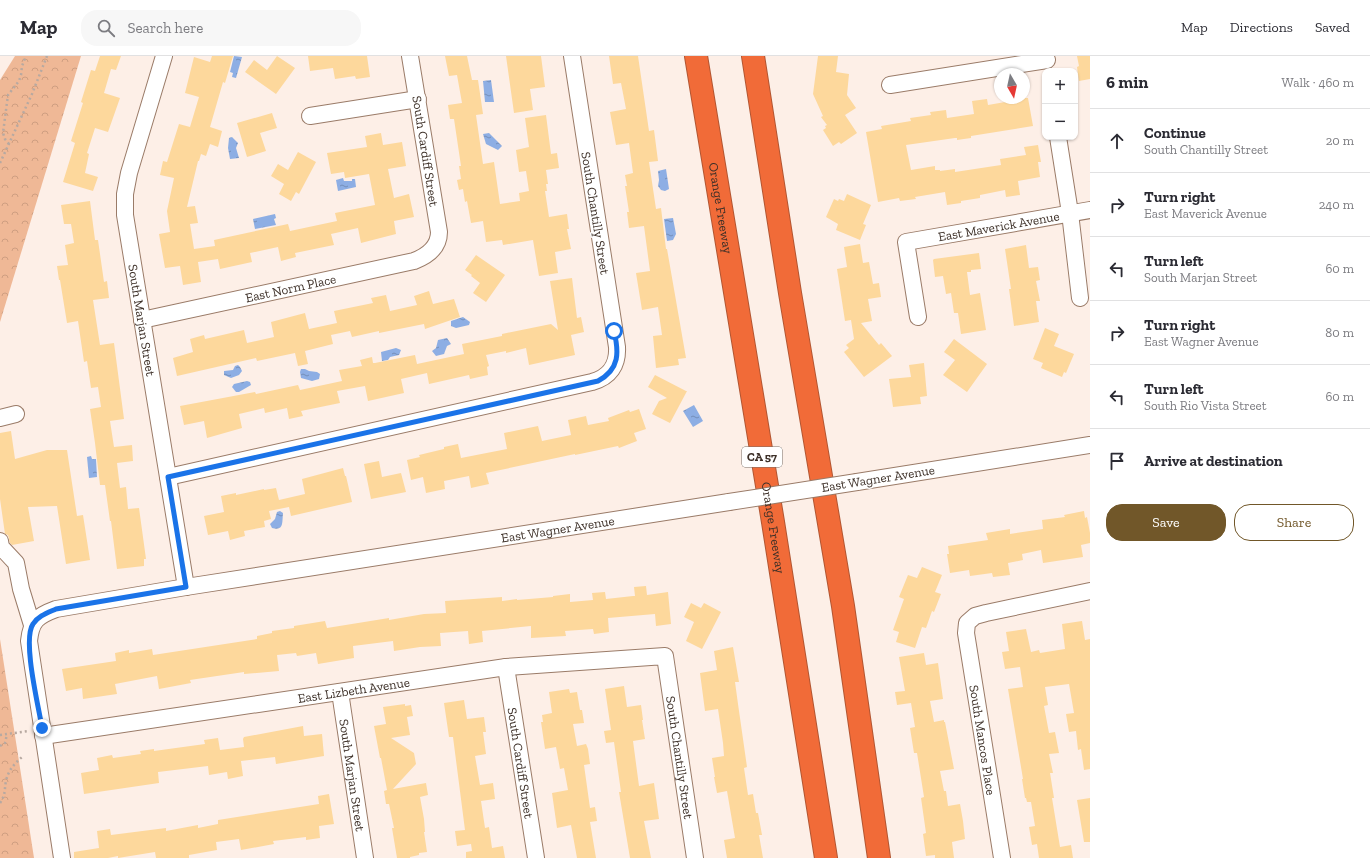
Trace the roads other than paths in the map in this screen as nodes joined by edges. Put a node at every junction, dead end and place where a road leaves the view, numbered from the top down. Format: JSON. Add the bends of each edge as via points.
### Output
{"nodes":[{"id":1,"x":164,"y":56,"type":"edge"},
{"id":2,"x":410,"y":56,"type":"edge"},
{"id":3,"x":572,"y":56,"type":"edge"},
{"id":4,"x":696,"y":56,"type":"edge"},
{"id":5,"x":753,"y":56,"type":"edge"},
{"id":6,"x":1047,"y":62,"type":"edge"},
{"id":7,"x":890,"y":85,"type":"dead end"},
{"id":8,"x":418,"y":99,"type":"junction"},
{"id":9,"x":310,"y":116,"type":"dead end"},
{"id":10,"x":1058,"y":140,"type":"edge"},
{"id":11,"x":1090,"y":210,"type":"edge"},
{"id":12,"x":1070,"y":213,"type":"junction"},
{"id":13,"x":436,"y":246,"type":"joint"},
{"id":14,"x":1080,"y":298,"type":"dead end"},
{"id":15,"x":918,"y":317,"type":"dead end"},
{"id":16,"x":142,"y":320,"type":"junction"},
{"id":17,"x":16,"y":414,"type":"dead end"},
{"id":18,"x":0,"y":418,"type":"edge"},
{"id":19,"x":1090,"y":445,"type":"edge"},
{"id":20,"x":168,"y":477,"type":"junction"},
{"id":21,"x":0,"y":541,"type":"edge"},
{"id":22,"x":186,"y":587,"type":"junction"},
{"id":23,"x":1090,"y":591,"type":"edge"},
{"id":24,"x":32,"y":625,"type":"junction"},
{"id":25,"x":665,"y":656,"type":"joint"},
{"id":26,"x":506,"y":667,"type":"junction"},
{"id":27,"x":340,"y":692,"type":"junction"},
{"id":28,"x":43,"y":732,"type":"junction"},
{"id":29,"x":62,"y":858,"type":"edge"},
{"id":30,"x":365,"y":858,"type":"edge"},
{"id":31,"x":536,"y":858,"type":"edge"},
{"id":32,"x":695,"y":858,"type":"edge"},
{"id":33,"x":826,"y":858,"type":"edge"},
{"id":34,"x":879,"y":858,"type":"edge"},
{"id":35,"x":1002,"y":858,"type":"edge"}],
"edges":[{"from":1,"to":16,"type":"street","name":"South Marjan Street","via":[[125,194],[125,215]]},
{"from":2,"to":8,"type":"street","name":"South Cardiff Street"},
{"from":3,"to":20,"type":"street","name":"South Chantilly Street","via":[[617,347],[612,370],[604,378],[592,382]]},
{"from":4,"to":33,"type":"highway","name":"Orange Freeway","number":"CA 57"},
{"from":5,"to":34,"type":"highway","via":[[843,606]]},
{"from":6,"to":7,"type":"street"},
{"from":8,"to":9,"type":"street"},
{"from":8,"to":13,"type":"street","name":"South Cardiff Street","via":[[439,232]]},
{"from":10,"to":12,"type":"street"},
{"from":11,"to":12,"type":"street","name":"East Maverick Avenue"},
{"from":12,"to":14,"type":"street"},
{"from":12,"to":15,"type":"street","name":"East Maverick Avenue","via":[[906,242]]},
{"from":13,"to":16,"type":"street","name":"East Norm Place","via":[[427,255],[414,261]]},
{"from":16,"to":20,"type":"street","name":"South Marjan Street"},
{"from":17,"to":18,"type":"street"},
{"from":19,"to":22,"type":"street","name":"East Wagner Avenue","bridge":true},
{"from":20,"to":22,"type":"street","name":"South Marjan Street"},
{"from":21,"to":24,"type":"street","via":[[1,547],[16,563],[20,589]]},
{"from":22,"to":24,"type":"street","name":"East Wagner Avenue","via":[[56,609],[38,618]]},
{"from":23,"to":35,"type":"street","name":"South Mancos Place","via":[[986,613],[967,622],[966,633]]},
{"from":24,"to":28,"type":"street","via":[[29,650]]},
{"from":25,"to":26,"type":"street","name":"East Lizbeth Avenue"},
{"from":25,"to":32,"type":"street","name":"South Chantilly Street"},
{"from":26,"to":27,"type":"street","name":"East Lizbeth Avenue"},
{"from":26,"to":31,"type":"street","name":"South Cardiff Street"},
{"from":27,"to":28,"type":"street","name":"East Lizbeth Avenue"},
{"from":27,"to":30,"type":"street","name":"South Marjan Street"},
{"from":28,"to":29,"type":"street"}]}
